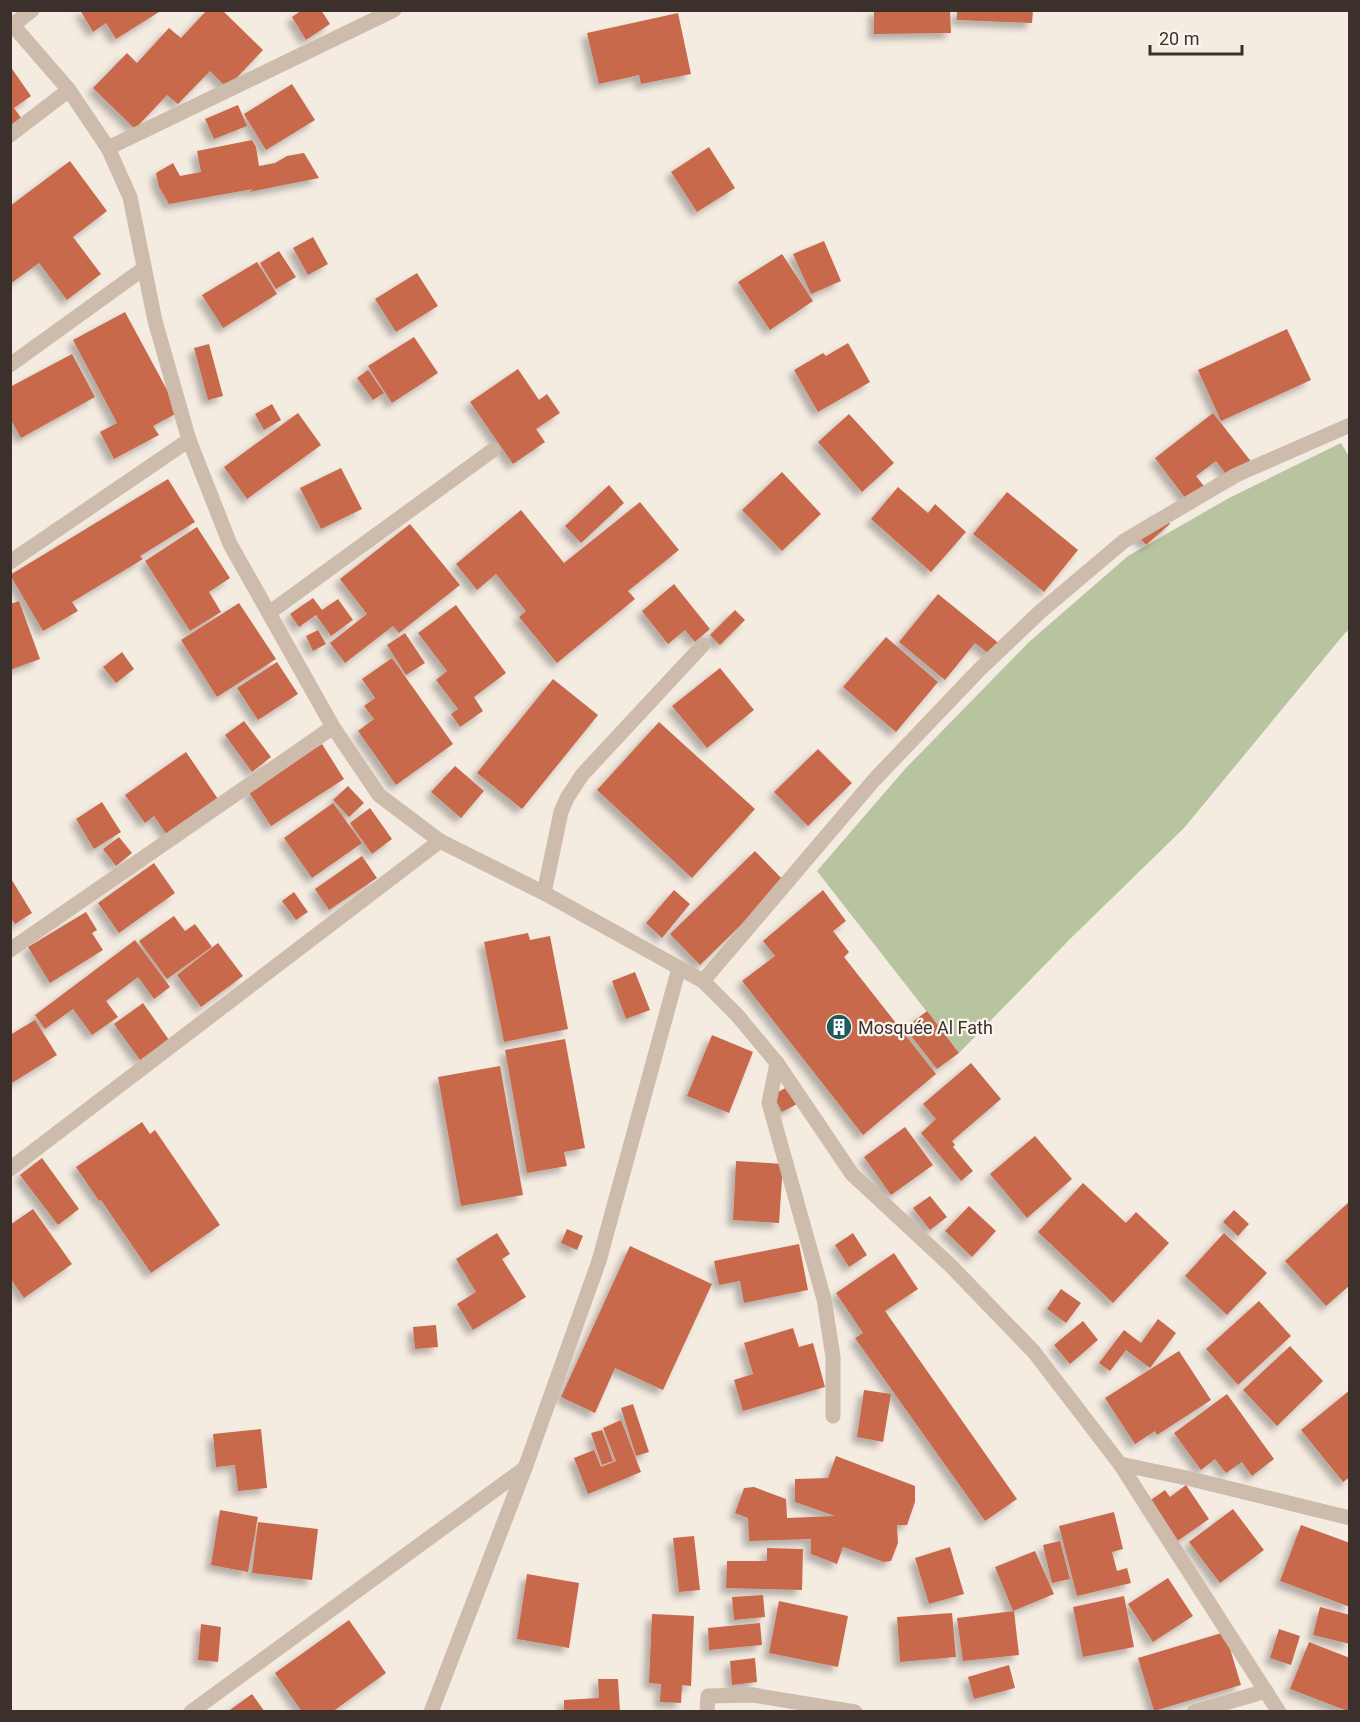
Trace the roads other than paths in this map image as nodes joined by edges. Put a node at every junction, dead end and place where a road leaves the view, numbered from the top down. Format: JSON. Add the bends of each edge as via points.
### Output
{"nodes":[{"id":1,"x":32,"y":10,"type":"edge"},
{"id":2,"x":394,"y":10,"type":"edge"},
{"id":3,"x":12,"y":24,"type":"edge"},
{"id":4,"x":69,"y":90,"type":"junction"},
{"id":5,"x":10,"y":135,"type":"edge"},
{"id":6,"x":108,"y":148,"type":"junction"},
{"id":7,"x":143,"y":269,"type":"junction"},
{"id":8,"x":10,"y":365,"type":"edge"},
{"id":9,"x":1350,"y":425,"type":"edge"},
{"id":10,"x":189,"y":440,"type":"junction"},
{"id":11,"x":493,"y":450,"type":"dead end"},
{"id":12,"x":10,"y":562,"type":"edge"},
{"id":13,"x":269,"y":613,"type":"junction"},
{"id":14,"x":703,"y":645,"type":"dead end"},
{"id":15,"x":333,"y":728,"type":"junction"},
{"id":16,"x":440,"y":841,"type":"junction"},
{"id":17,"x":544,"y":893,"type":"junction"},
{"id":18,"x":10,"y":950,"type":"edge"},
{"id":19,"x":678,"y":968,"type":"junction"},
{"id":20,"x":703,"y":981,"type":"junction"},
{"id":21,"x":777,"y":1063,"type":"junction"},
{"id":22,"x":10,"y":1168,"type":"edge"},
{"id":23,"x":833,"y":1416,"type":"dead end"},
{"id":24,"x":1120,"y":1464,"type":"junction"},
{"id":25,"x":525,"y":1468,"type":"junction"},
{"id":26,"x":1350,"y":1518,"type":"edge"},
{"id":27,"x":1266,"y":1691,"type":"junction"},
{"id":28,"x":191,"y":1712,"type":"edge"},
{"id":29,"x":431,"y":1712,"type":"edge"},
{"id":30,"x":707,"y":1712,"type":"edge"},
{"id":31,"x":855,"y":1712,"type":"edge"},
{"id":32,"x":1194,"y":1712,"type":"edge"},
{"id":33,"x":1279,"y":1712,"type":"edge"}],
"edges":[{"from":1,"to":3,"type":"street"},
{"from":2,"to":6,"type":"street"},
{"from":3,"to":4,"type":"street"},
{"from":4,"to":5,"type":"street"},
{"from":4,"to":6,"type":"street"},
{"from":6,"to":7,"type":"street","via":[[130,197]]},
{"from":7,"to":8,"type":"street"},
{"from":7,"to":10,"type":"street"},
{"from":9,"to":20,"type":"street","via":[[1236,475],[1124,540],[1041,611],[874,780]]},
{"from":10,"to":12,"type":"street"},
{"from":10,"to":13,"type":"street","via":[[230,544]]},
{"from":11,"to":13,"type":"street"},
{"from":13,"to":15,"type":"street"},
{"from":14,"to":17,"type":"street","via":[[572,790],[561,813]]},
{"from":15,"to":16,"type":"street","via":[[378,795]]},
{"from":15,"to":18,"type":"street"},
{"from":16,"to":17,"type":"street"},
{"from":16,"to":22,"type":"street"},
{"from":17,"to":19,"type":"street"},
{"from":19,"to":20,"type":"street"},
{"from":19,"to":25,"type":"street","via":[[599,1261]]},
{"from":20,"to":21,"type":"street"},
{"from":21,"to":23,"type":"street","via":[[769,1103],[824,1299],[833,1357]]},
{"from":21,"to":24,"type":"street","via":[[852,1174],[950,1264],[1034,1352]]},
{"from":24,"to":26,"type":"street"},
{"from":24,"to":27,"type":"street"},
{"from":25,"to":28,"type":"street"},
{"from":25,"to":29,"type":"street"},
{"from":27,"to":32,"type":"street"},
{"from":27,"to":33,"type":"street"},
{"from":30,"to":31,"type":"street","via":[[708,1696],[753,1695]]}]}
